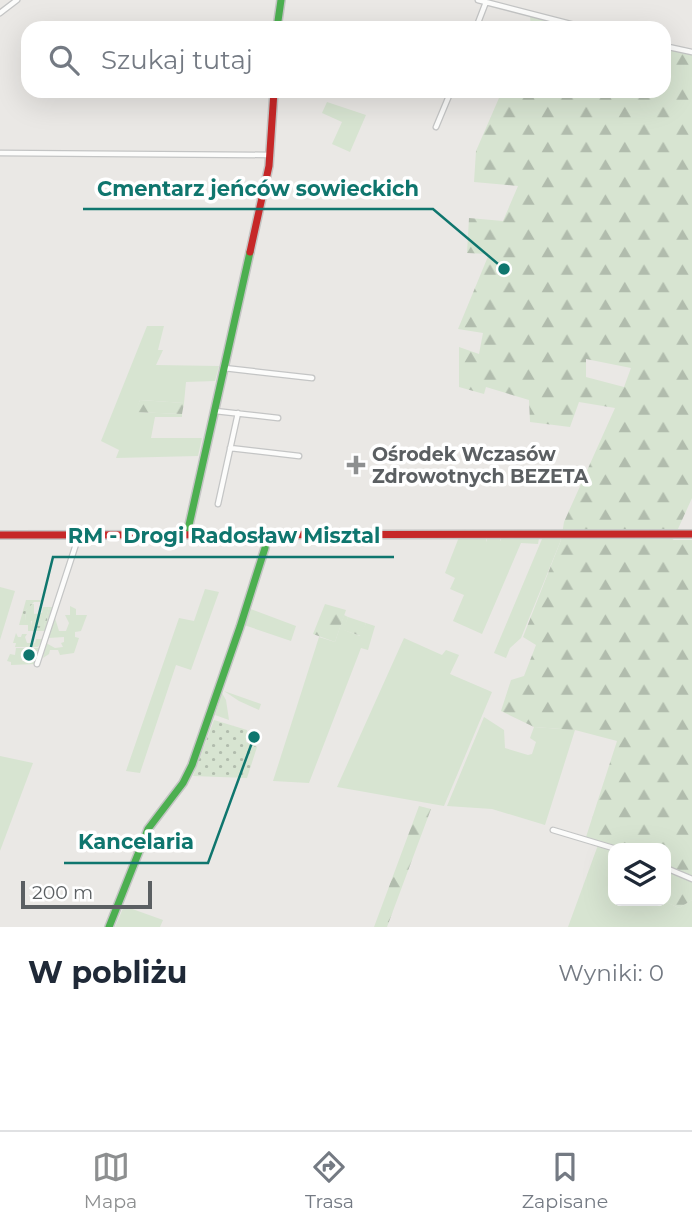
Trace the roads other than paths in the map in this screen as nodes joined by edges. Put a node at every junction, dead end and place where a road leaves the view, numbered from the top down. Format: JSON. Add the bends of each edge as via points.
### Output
{"nodes":[{"id":1,"x":18,"y":0,"type":"edge"},
{"id":2,"x":281,"y":0,"type":"edge"},
{"id":3,"x":478,"y":0,"type":"edge"},
{"id":4,"x":486,"y":2,"type":"junction"},
{"id":5,"x":0,"y":13,"type":"edge"},
{"id":6,"x":278,"y":21,"type":"edge"},
{"id":7,"x":479,"y":21,"type":"edge"},
{"id":8,"x":559,"y":21,"type":"edge"},
{"id":9,"x":671,"y":48,"type":"edge"},
{"id":10,"x":692,"y":52,"type":"edge"},
{"id":11,"x":274,"y":98,"type":"edge"},
{"id":12,"x":448,"y":98,"type":"edge"},
{"id":13,"x":436,"y":127,"type":"dead end"},
{"id":14,"x":0,"y":153,"type":"edge"},
{"id":15,"x":271,"y":155,"type":"junction"},
{"id":16,"x":223,"y":368,"type":"junction"},
{"id":17,"x":312,"y":378,"type":"dead end"},
{"id":18,"x":214,"y":411,"type":"junction"},
{"id":19,"x":238,"y":413,"type":"junction"},
{"id":20,"x":278,"y":418,"type":"dead end"},
{"id":21,"x":230,"y":448,"type":"junction"},
{"id":22,"x":299,"y":456,"type":"dead end"},
{"id":23,"x":218,"y":504,"type":"dead end"},
{"id":24,"x":0,"y":534,"type":"edge"},
{"id":25,"x":79,"y":534,"type":"junction"},
{"id":26,"x":187,"y":534,"type":"junction"},
{"id":27,"x":267,"y":534,"type":"junction"},
{"id":28,"x":692,"y":534,"type":"edge"},
{"id":29,"x":37,"y":664,"type":"dead end"},
{"id":30,"x":553,"y":830,"type":"dead end"},
{"id":31,"x":608,"y":846,"type":"edge"},
{"id":32,"x":671,"y":870,"type":"edge"},
{"id":33,"x":692,"y":880,"type":"edge"},
{"id":34,"x":109,"y":927,"type":"edge"}],
"edges":[{"from":1,"to":5,"type":"street"},
{"from":2,"to":6,"type":"street"},
{"from":3,"to":4,"type":"street"},
{"from":4,"to":7,"type":"street"},
{"from":4,"to":8,"type":"street"},
{"from":9,"to":10,"type":"street"},
{"from":11,"to":15,"type":"street"},
{"from":12,"to":13,"type":"street"},
{"from":14,"to":15,"type":"street"},
{"from":15,"to":16,"type":"street"},
{"from":16,"to":17,"type":"street"},
{"from":16,"to":18,"type":"street"},
{"from":18,"to":19,"type":"street"},
{"from":18,"to":26,"type":"street"},
{"from":19,"to":20,"type":"street"},
{"from":19,"to":21,"type":"street"},
{"from":21,"to":22,"type":"street"},
{"from":21,"to":23,"type":"street"},
{"from":24,"to":25,"type":"street"},
{"from":25,"to":26,"type":"street"},
{"from":25,"to":29,"type":"street"},
{"from":26,"to":27,"type":"street"},
{"from":27,"to":28,"type":"street"},
{"from":27,"to":34,"type":"street","via":[[192,765],[148,829]]},
{"from":30,"to":31,"type":"street"},
{"from":32,"to":33,"type":"street"}]}
